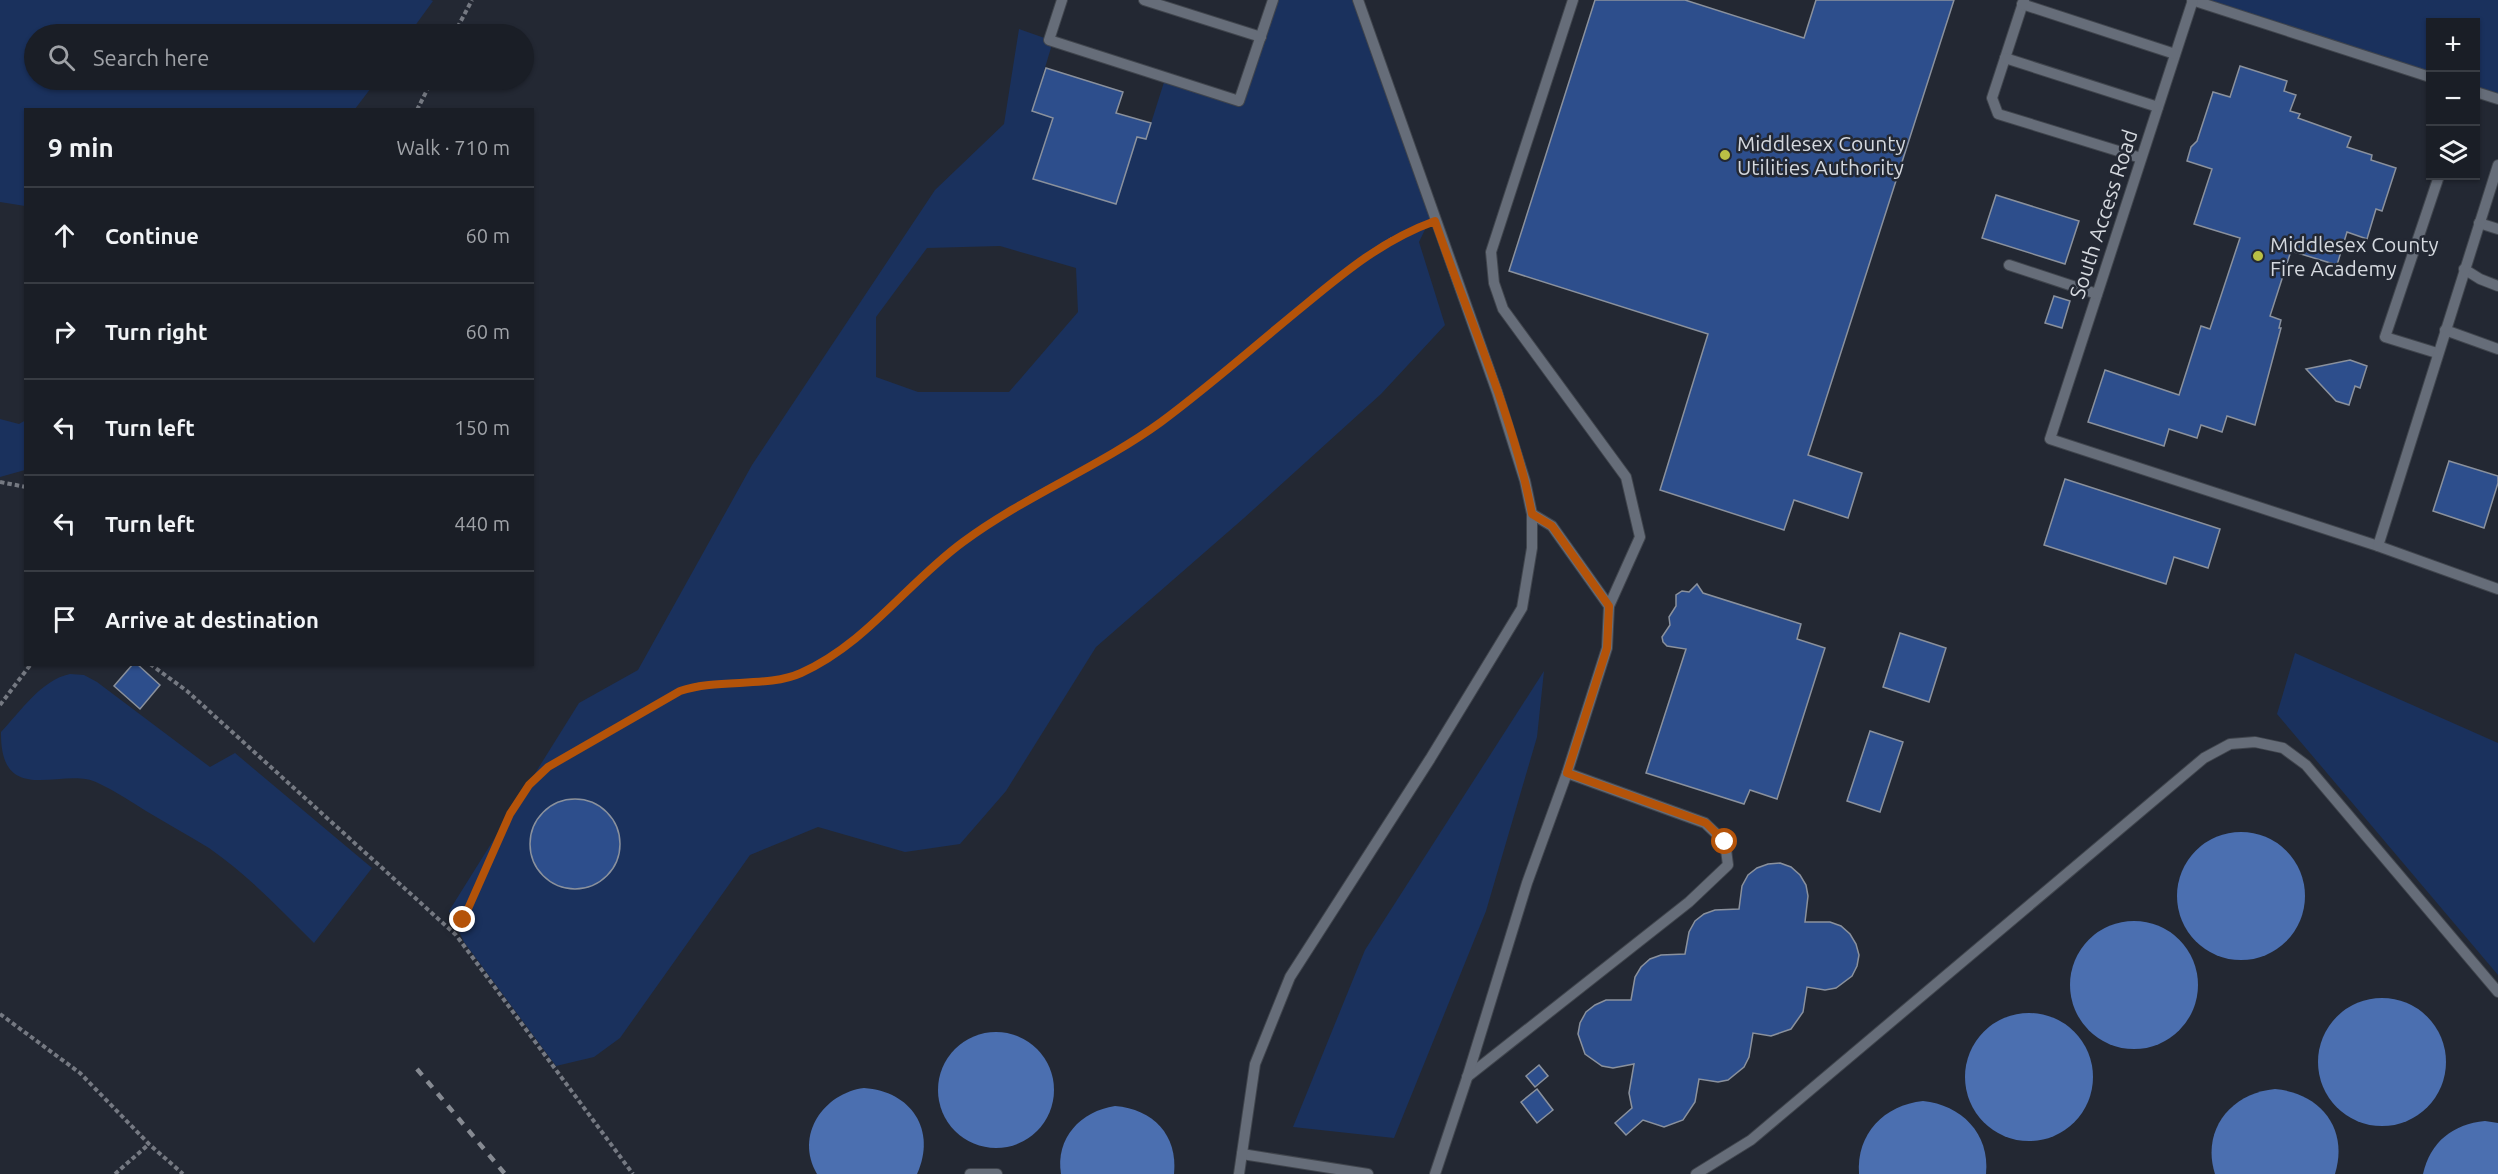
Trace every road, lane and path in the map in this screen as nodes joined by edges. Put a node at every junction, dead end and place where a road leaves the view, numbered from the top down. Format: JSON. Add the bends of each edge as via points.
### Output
{"nodes":[{"id":1,"x":472,"y":0,"type":"edge"},
{"id":2,"x":1062,"y":0,"type":"edge"},
{"id":3,"x":1144,"y":0,"type":"edge"},
{"id":4,"x":1273,"y":0,"type":"edge"},
{"id":5,"x":1358,"y":0,"type":"edge"},
{"id":6,"x":1573,"y":0,"type":"edge"},
{"id":7,"x":2193,"y":0,"type":"edge"},
{"id":8,"x":2023,"y":2,"type":"edge"},
{"id":9,"x":459,"y":24,"type":"edge"},
{"id":10,"x":1261,"y":37,"type":"junction"},
{"id":11,"x":2175,"y":54,"type":"junction"},
{"id":12,"x":2005,"y":58,"type":"junction"},
{"id":13,"x":2426,"y":76,"type":"edge"},
{"id":14,"x":427,"y":90,"type":"edge"},
{"id":15,"x":2480,"y":94,"type":"edge"},
{"id":16,"x":2498,"y":99,"type":"edge"},
{"id":17,"x":2158,"y":107,"type":"junction"},
{"id":18,"x":418,"y":108,"type":"edge"},
{"id":19,"x":2141,"y":158,"type":"junction"},
{"id":20,"x":2498,"y":165,"type":"edge"},
{"id":21,"x":2438,"y":180,"type":"edge"},
{"id":22,"x":1435,"y":221,"type":"junction"},
{"id":23,"x":2479,"y":223,"type":"junction"},
{"id":24,"x":2498,"y":229,"type":"edge"},
{"id":25,"x":2009,"y":266,"type":"dead end"},
{"id":26,"x":2464,"y":269,"type":"junction"},
{"id":27,"x":2498,"y":286,"type":"edge"},
{"id":28,"x":2097,"y":294,"type":"junction"},
{"id":29,"x":2445,"y":330,"type":"junction"},
{"id":30,"x":2498,"y":349,"type":"edge"},
{"id":31,"x":2437,"y":354,"type":"junction"},
{"id":32,"x":0,"y":482,"type":"edge"},
{"id":33,"x":24,"y":487,"type":"edge"},
{"id":34,"x":1532,"y":514,"type":"junction"},
{"id":35,"x":2378,"y":546,"type":"junction"},
{"id":36,"x":2498,"y":589,"type":"edge"},
{"id":37,"x":1609,"y":606,"type":"junction"},
{"id":38,"x":29,"y":666,"type":"edge"},
{"id":39,"x":153,"y":666,"type":"edge"},
{"id":40,"x":0,"y":705,"type":"edge"},
{"id":41,"x":1567,"y":773,"type":"junction"},
{"id":42,"x":463,"y":920,"type":"dead end"},
{"id":43,"x":2498,"y":992,"type":"edge"},
{"id":44,"x":0,"y":1014,"type":"edge"},
{"id":45,"x":1467,"y":1078,"type":"junction"},
{"id":46,"x":149,"y":1144,"type":"junction"},
{"id":47,"x":1242,"y":1154,"type":"junction"},
{"id":48,"x":1710,"y":1171,"type":"edge"},
{"id":49,"x":115,"y":1174,"type":"edge"},
{"id":50,"x":183,"y":1174,"type":"edge"},
{"id":51,"x":633,"y":1174,"type":"edge"},
{"id":52,"x":970,"y":1174,"type":"edge"},
{"id":53,"x":997,"y":1174,"type":"edge"},
{"id":54,"x":1239,"y":1174,"type":"edge"},
{"id":55,"x":1368,"y":1174,"type":"edge"},
{"id":56,"x":1435,"y":1174,"type":"edge"},
{"id":57,"x":1696,"y":1174,"type":"edge"}],
"edges":[{"from":1,"to":9,"type":"path"},
{"from":2,"to":10,"type":"lane","via":[[1049,40],[1239,101]]},
{"from":3,"to":10,"type":"lane"},
{"from":4,"to":10,"type":"lane"},
{"from":5,"to":22,"type":"lane"},
{"from":6,"to":37,"type":"lane","via":[[1491,252],[1494,283],[1503,309],[1626,477],[1640,537]]},
{"from":7,"to":11,"type":"lane","name":"South Access Road"},
{"from":7,"to":13,"type":"lane"},
{"from":8,"to":11,"type":"lane"},
{"from":8,"to":12,"type":"lane"},
{"from":11,"to":17,"type":"lane","name":"South Access Road"},
{"from":12,"to":17,"type":"lane"},
{"from":12,"to":19,"type":"lane","via":[[1992,98],[1998,114]]},
{"from":14,"to":18,"type":"path"},
{"from":15,"to":16,"type":"lane"},
{"from":17,"to":19,"type":"lane","name":"South Access Road"},
{"from":19,"to":28,"type":"lane","name":"South Access Road"},
{"from":20,"to":23,"type":"lane"},
{"from":21,"to":31,"type":"lane","via":[[2385,337]]},
{"from":22,"to":34,"type":"lane","via":[[1497,392]]},
{"from":22,"to":42,"type":"path","via":[[1370,253],[1161,422],[1029,498],[963,542],[916,581],[873,625],[827,659],[800,674],[779,679],[696,686],[680,691],[548,767],[529,785],[510,814]]},
{"from":23,"to":24,"type":"lane"},
{"from":23,"to":26,"type":"lane"},
{"from":25,"to":28,"type":"lane"},
{"from":26,"to":27,"type":"lane"},
{"from":26,"to":29,"type":"lane"},
{"from":28,"to":35,"type":"lane","name":"South Access Road","via":[[2050,439]]},
{"from":29,"to":30,"type":"lane"},
{"from":29,"to":31,"type":"lane"},
{"from":31,"to":35,"type":"lane"},
{"from":32,"to":33,"type":"path"},
{"from":34,"to":37,"type":"lane","via":[[1552,526]]},
{"from":34,"to":47,"type":"lane","via":[[1532,548],[1522,608],[1290,977],[1255,1064]]},
{"from":35,"to":36,"type":"lane"},
{"from":37,"to":41,"type":"lane","via":[[1607,648]]},
{"from":38,"to":40,"type":"path"},
{"from":39,"to":51,"type":"path","via":[[187,691],[456,935]]},
{"from":41,"to":45,"type":"lane","via":[[1527,883]]},
{"from":41,"to":45,"type":"lane","via":[[1706,823],[1725,842],[1728,866],[1689,902]]},
{"from":43,"to":48,"type":"lane","via":[[2306,765],[2283,748],[2255,742],[2230,744],[2204,758]]},
{"from":44,"to":46,"type":"path","via":[[80,1073]]},
{"from":45,"to":56,"type":"lane"},
{"from":46,"to":49,"type":"path"},
{"from":46,"to":50,"type":"path"},
{"from":47,"to":54,"type":"lane"},
{"from":47,"to":55,"type":"lane"},
{"from":48,"to":57,"type":"lane"},
{"from":52,"to":53,"type":"lane"}]}
